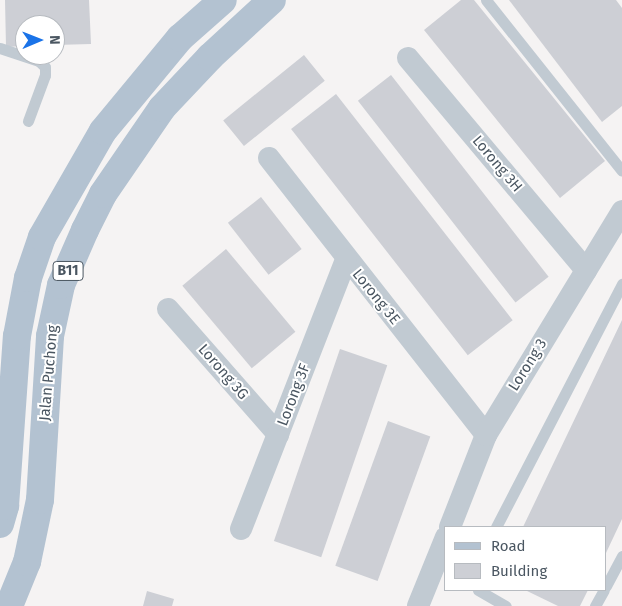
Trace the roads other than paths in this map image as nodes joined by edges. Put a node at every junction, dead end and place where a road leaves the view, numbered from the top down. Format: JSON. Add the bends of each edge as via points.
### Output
{"nodes":[{"id":1,"x":223,"y":0,"type":"edge"},
{"id":2,"x":272,"y":0,"type":"edge"},
{"id":3,"x":486,"y":0,"type":"edge"},
{"id":4,"x":0,"y":48,"type":"edge"},
{"id":5,"x":408,"y":58,"type":"dead end"},
{"id":6,"x":28,"y":121,"type":"dead end"},
{"id":7,"x":269,"y":158,"type":"dead end"},
{"id":8,"x":622,"y":171,"type":"edge"},
{"id":9,"x":622,"y":211,"type":"edge"},
{"id":10,"x":346,"y":260,"type":"junction"},
{"id":11,"x":586,"y":270,"type":"junction"},
{"id":12,"x":622,"y":284,"type":"edge"},
{"id":13,"x":168,"y":309,"type":"dead end"},
{"id":14,"x":278,"y":434,"type":"junction"},
{"id":15,"x":486,"y":435,"type":"junction"},
{"id":16,"x":0,"y":524,"type":"edge"},
{"id":17,"x":450,"y":526,"type":"edge"},
{"id":18,"x":497,"y":526,"type":"edge"},
{"id":19,"x":241,"y":529,"type":"dead end"},
{"id":20,"x":444,"y":542,"type":"edge"},
{"id":21,"x":622,"y":556,"type":"edge"},
{"id":22,"x":607,"y":584,"type":"edge"},
{"id":23,"x":480,"y":591,"type":"edge"},
{"id":24,"x":603,"y":591,"type":"edge"},
{"id":25,"x":9,"y":606,"type":"edge"},
{"id":26,"x":418,"y":606,"type":"edge"},
{"id":27,"x":506,"y":606,"type":"edge"},
{"id":28,"x":595,"y":606,"type":"edge"}],
"edges":[{"from":1,"to":16,"type":"main road","number":"B11","via":[[180,38],[103,130],[42,237],[28,278],[17,336],[5,506]]},
{"from":2,"to":25,"type":"main road","name":"Jalan Puchong","number":"B11","via":[[210,57],[162,108],[103,194],[85,230],[62,285],[50,336],[40,500],[27,562]]},
{"from":3,"to":8,"type":"lane"},
{"from":4,"to":6,"type":"lane","via":[[39,61],[44,67],[45,75]]},
{"from":5,"to":11,"type":"street","name":"Lorong 3H"},
{"from":7,"to":10,"type":"street","name":"Lorong 3E"},
{"from":9,"to":11,"type":"street","name":"Lorong 3"},
{"from":10,"to":14,"type":"street","name":"Lorong 3F"},
{"from":10,"to":15,"type":"street","name":"Lorong 3E"},
{"from":11,"to":15,"type":"street","name":"Lorong 3"},
{"from":12,"to":18,"type":"lane"},
{"from":13,"to":14,"type":"street","name":"Lorong 3G"},
{"from":14,"to":19,"type":"street","name":"Lorong 3F"},
{"from":15,"to":17,"type":"street","name":"Lorong 3"},
{"from":20,"to":26,"type":"street"},
{"from":21,"to":22,"type":"lane"},
{"from":23,"to":27,"type":"lane"},
{"from":24,"to":28,"type":"lane"}]}
